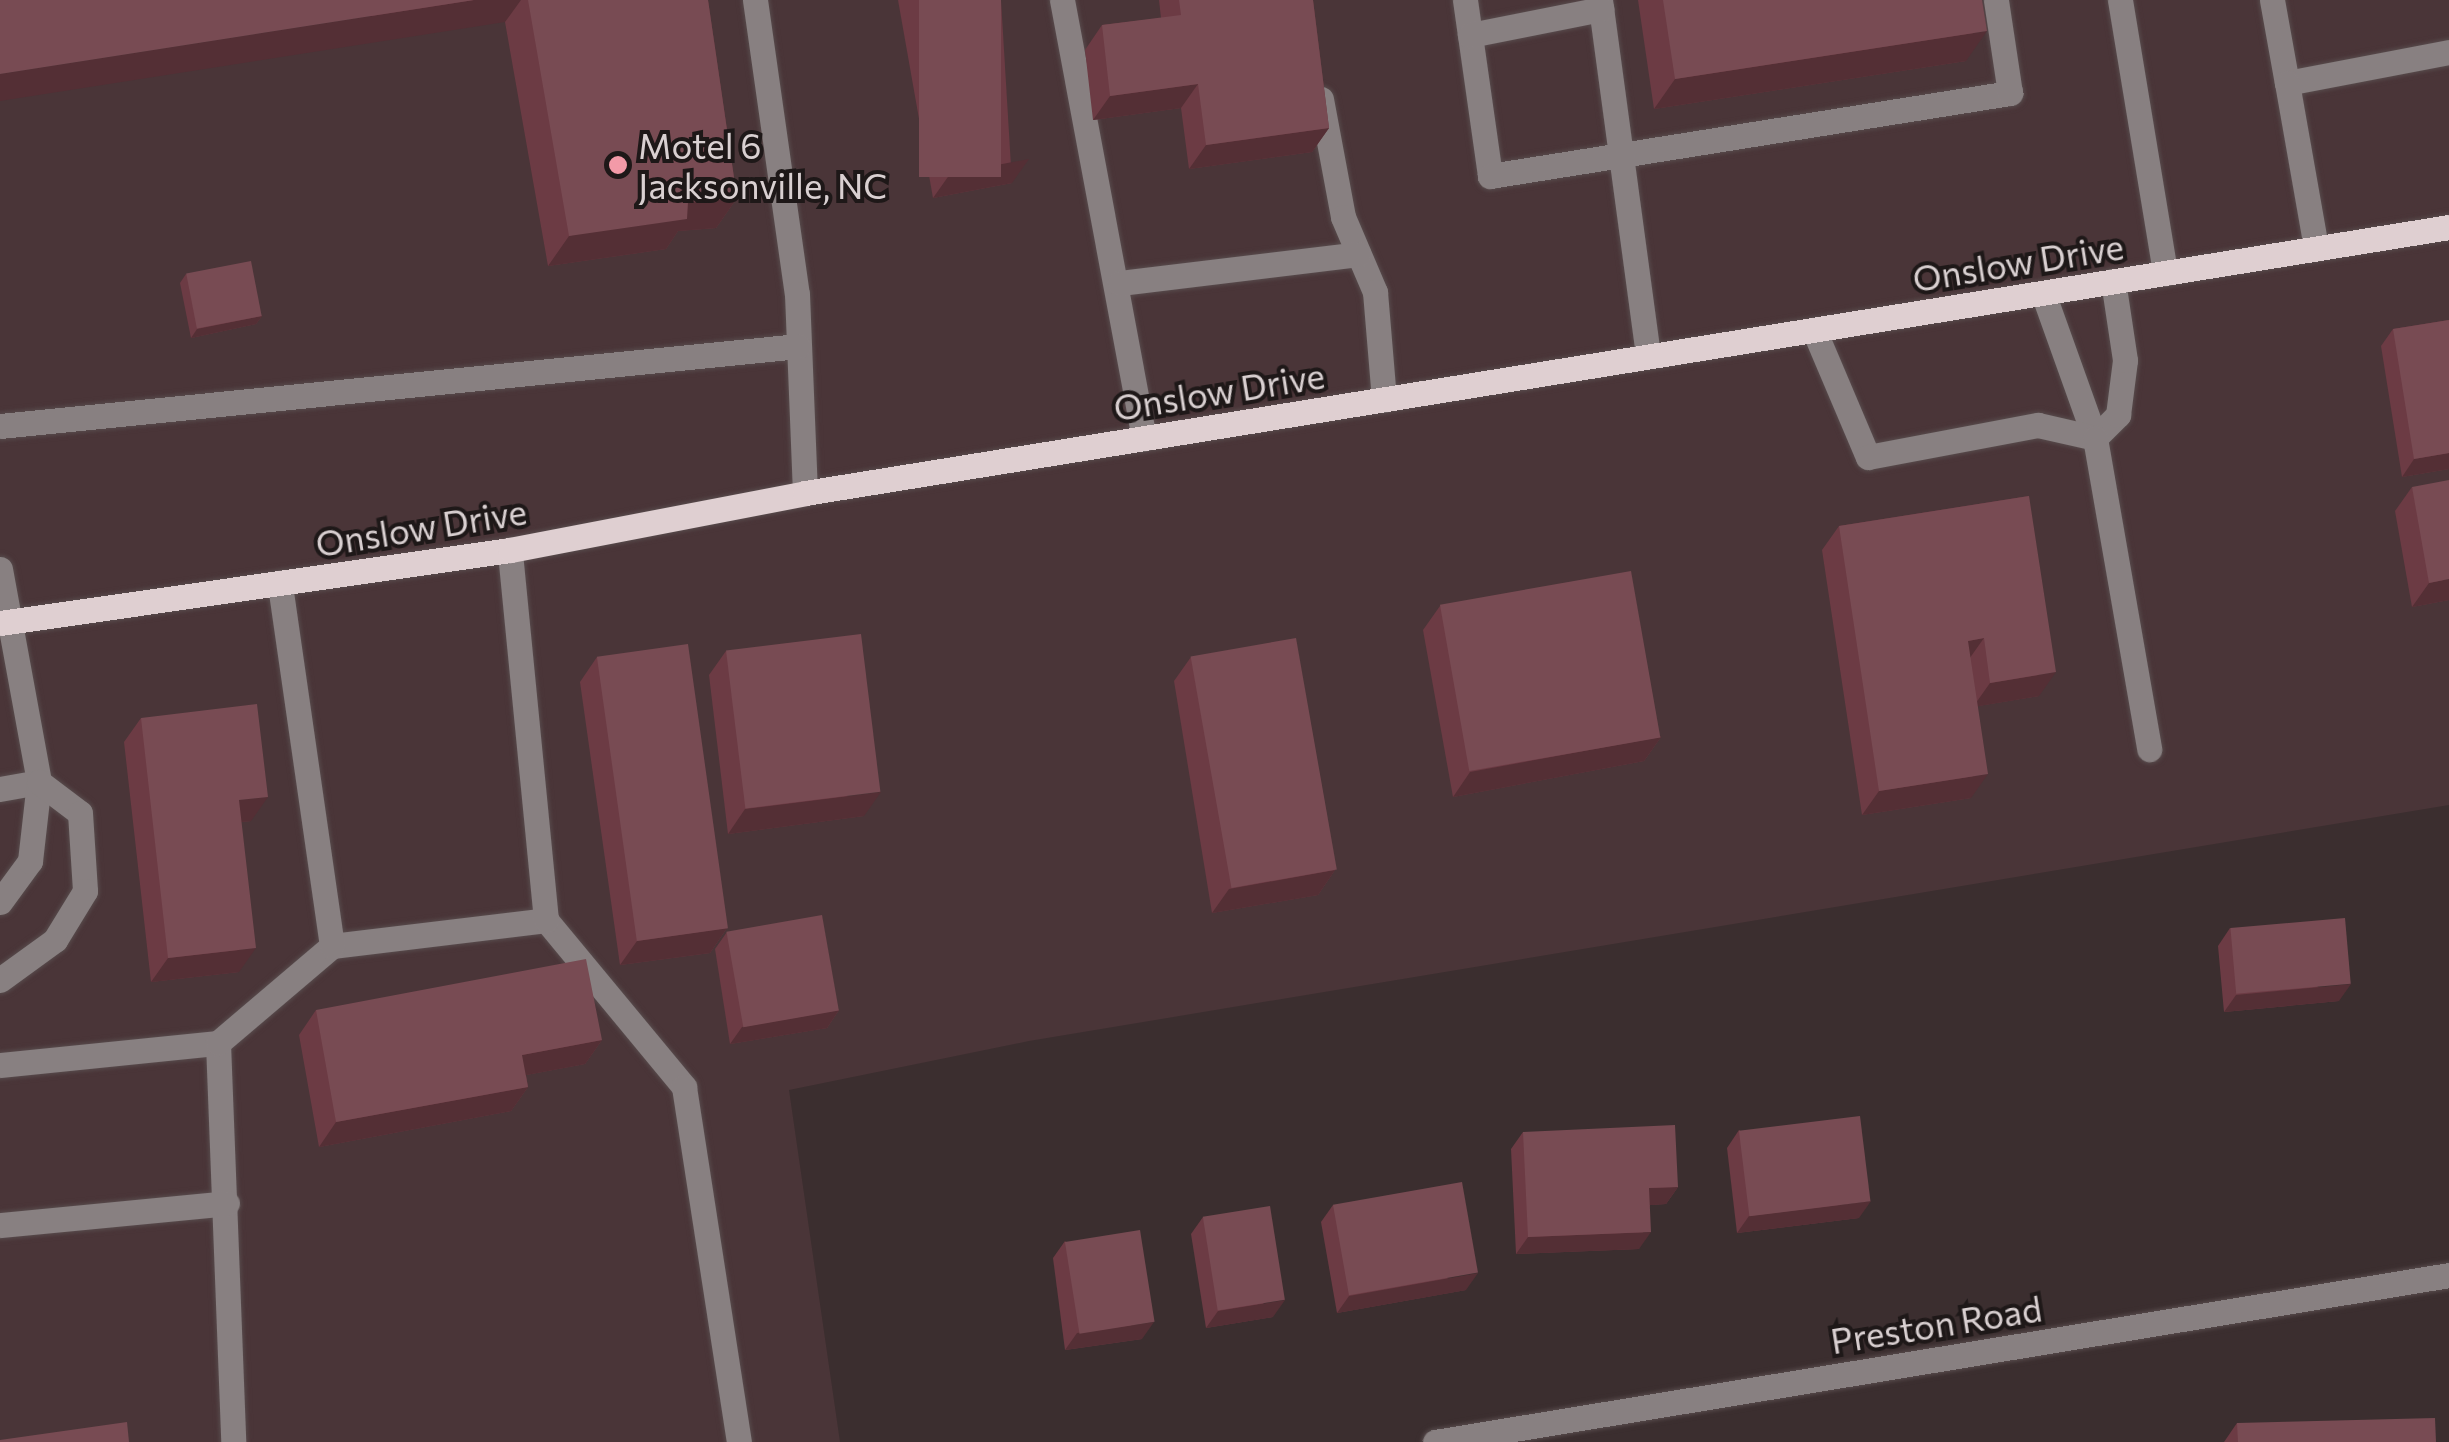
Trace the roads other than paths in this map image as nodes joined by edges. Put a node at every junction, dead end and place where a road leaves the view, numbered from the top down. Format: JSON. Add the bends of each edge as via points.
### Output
{"nodes":[{"id":1,"x":756,"y":0,"type":"edge"},
{"id":2,"x":1062,"y":0,"type":"edge"},
{"id":3,"x":1465,"y":0,"type":"edge"},
{"id":4,"x":1996,"y":0,"type":"edge"},
{"id":5,"x":2120,"y":0,"type":"edge"},
{"id":6,"x":2272,"y":0,"type":"edge"},
{"id":7,"x":1600,"y":4,"type":"edge"},
{"id":8,"x":1470,"y":35,"type":"junction"},
{"id":9,"x":2449,"y":52,"type":"edge"},
{"id":10,"x":1316,"y":72,"type":"edge"},
{"id":11,"x":2286,"y":83,"type":"junction"},
{"id":12,"x":1622,"y":155,"type":"junction"},
{"id":13,"x":2449,"y":226,"type":"edge"},
{"id":14,"x":2316,"y":248,"type":"junction"},
{"id":15,"x":1358,"y":254,"type":"junction"},
{"id":16,"x":2165,"y":273,"type":"junction"},
{"id":17,"x":2113,"y":282,"type":"junction"},
{"id":18,"x":1120,"y":283,"type":"junction"},
{"id":19,"x":2043,"y":293,"type":"junction"},
{"id":20,"x":1814,"y":330,"type":"junction"},
{"id":21,"x":798,"y":346,"type":"junction"},
{"id":22,"x":1648,"y":356,"type":"junction"},
{"id":23,"x":1384,"y":400,"type":"junction"},
{"id":24,"x":0,"y":426,"type":"edge"},
{"id":25,"x":1144,"y":438,"type":"junction"},
{"id":26,"x":2095,"y":438,"type":"junction"},
{"id":27,"x":805,"y":493,"type":"junction"},
{"id":28,"x":510,"y":550,"type":"junction"},
{"id":29,"x":0,"y":569,"type":"edge"},
{"id":30,"x":280,"y":584,"type":"junction"},
{"id":31,"x":4,"y":623,"type":"edge"},
{"id":32,"x":2149,"y":749,"type":"dead end"},
{"id":33,"x":40,"y":782,"type":"junction"},
{"id":34,"x":0,"y":789,"type":"edge"},
{"id":35,"x":0,"y":902,"type":"edge"},
{"id":36,"x":546,"y":920,"type":"junction"},
{"id":37,"x":332,"y":946,"type":"junction"},
{"id":38,"x":0,"y":980,"type":"edge"},
{"id":39,"x":218,"y":1043,"type":"junction"},
{"id":40,"x":0,"y":1065,"type":"edge"},
{"id":41,"x":228,"y":1203,"type":"junction"},
{"id":42,"x":0,"y":1225,"type":"edge"},
{"id":43,"x":2449,"y":1275,"type":"edge"},
{"id":44,"x":234,"y":1442,"type":"edge"},
{"id":45,"x":739,"y":1442,"type":"edge"},
{"id":46,"x":1435,"y":1442,"type":"edge"}],
"edges":[{"from":1,"to":21,"type":"street"},
{"from":2,"to":18,"type":"street"},
{"from":3,"to":8,"type":"street"},
{"from":4,"to":12,"type":"street","via":[[2010,93]]},
{"from":5,"to":16,"type":"street"},
{"from":6,"to":11,"type":"street"},
{"from":7,"to":8,"type":"street"},
{"from":7,"to":12,"type":"street"},
{"from":8,"to":12,"type":"street","via":[[1490,176]]},
{"from":9,"to":11,"type":"street"},
{"from":10,"to":15,"type":"street"},
{"from":11,"to":14,"type":"street"},
{"from":12,"to":22,"type":"street"},
{"from":13,"to":14,"type":"main road","name":"Onslow Drive"},
{"from":14,"to":16,"type":"main road","name":"Onslow Drive"},
{"from":15,"to":18,"type":"street"},
{"from":15,"to":23,"type":"street","via":[[1374,292]]},
{"from":16,"to":17,"type":"main road","name":"Onslow Drive"},
{"from":17,"to":19,"type":"main road","name":"Onslow Drive"},
{"from":17,"to":26,"type":"street","via":[[2125,360],[2118,416]]},
{"from":18,"to":25,"type":"street"},
{"from":19,"to":20,"type":"main road","name":"Onslow Drive"},
{"from":19,"to":26,"type":"street"},
{"from":20,"to":22,"type":"main road","name":"Onslow Drive"},
{"from":20,"to":26,"type":"street","via":[[1868,457],[2038,425]]},
{"from":21,"to":24,"type":"street"},
{"from":21,"to":27,"type":"street"},
{"from":22,"to":23,"type":"main road","name":"Onslow Drive"},
{"from":23,"to":25,"type":"main road","name":"Onslow Drive"},
{"from":25,"to":27,"type":"main road","name":"Onslow Drive"},
{"from":26,"to":32,"type":"street"},
{"from":27,"to":28,"type":"main road","name":"Onslow Drive"},
{"from":28,"to":30,"type":"main road","name":"Onslow Drive"},
{"from":28,"to":36,"type":"street"},
{"from":29,"to":31,"type":"street"},
{"from":30,"to":31,"type":"main road","name":"Onslow Drive"},
{"from":30,"to":37,"type":"street"},
{"from":31,"to":33,"type":"street"},
{"from":33,"to":34,"type":"street"},
{"from":33,"to":35,"type":"street","via":[[30,861]]},
{"from":33,"to":38,"type":"street","via":[[80,813],[84,891],[55,940]]},
{"from":36,"to":37,"type":"street"},
{"from":36,"to":45,"type":"street","via":[[684,1088]]},
{"from":37,"to":39,"type":"street"},
{"from":39,"to":40,"type":"street"},
{"from":39,"to":41,"type":"street"},
{"from":41,"to":42,"type":"street"},
{"from":41,"to":44,"type":"street"},
{"from":43,"to":46,"type":"street","name":"Preston Road"}]}
